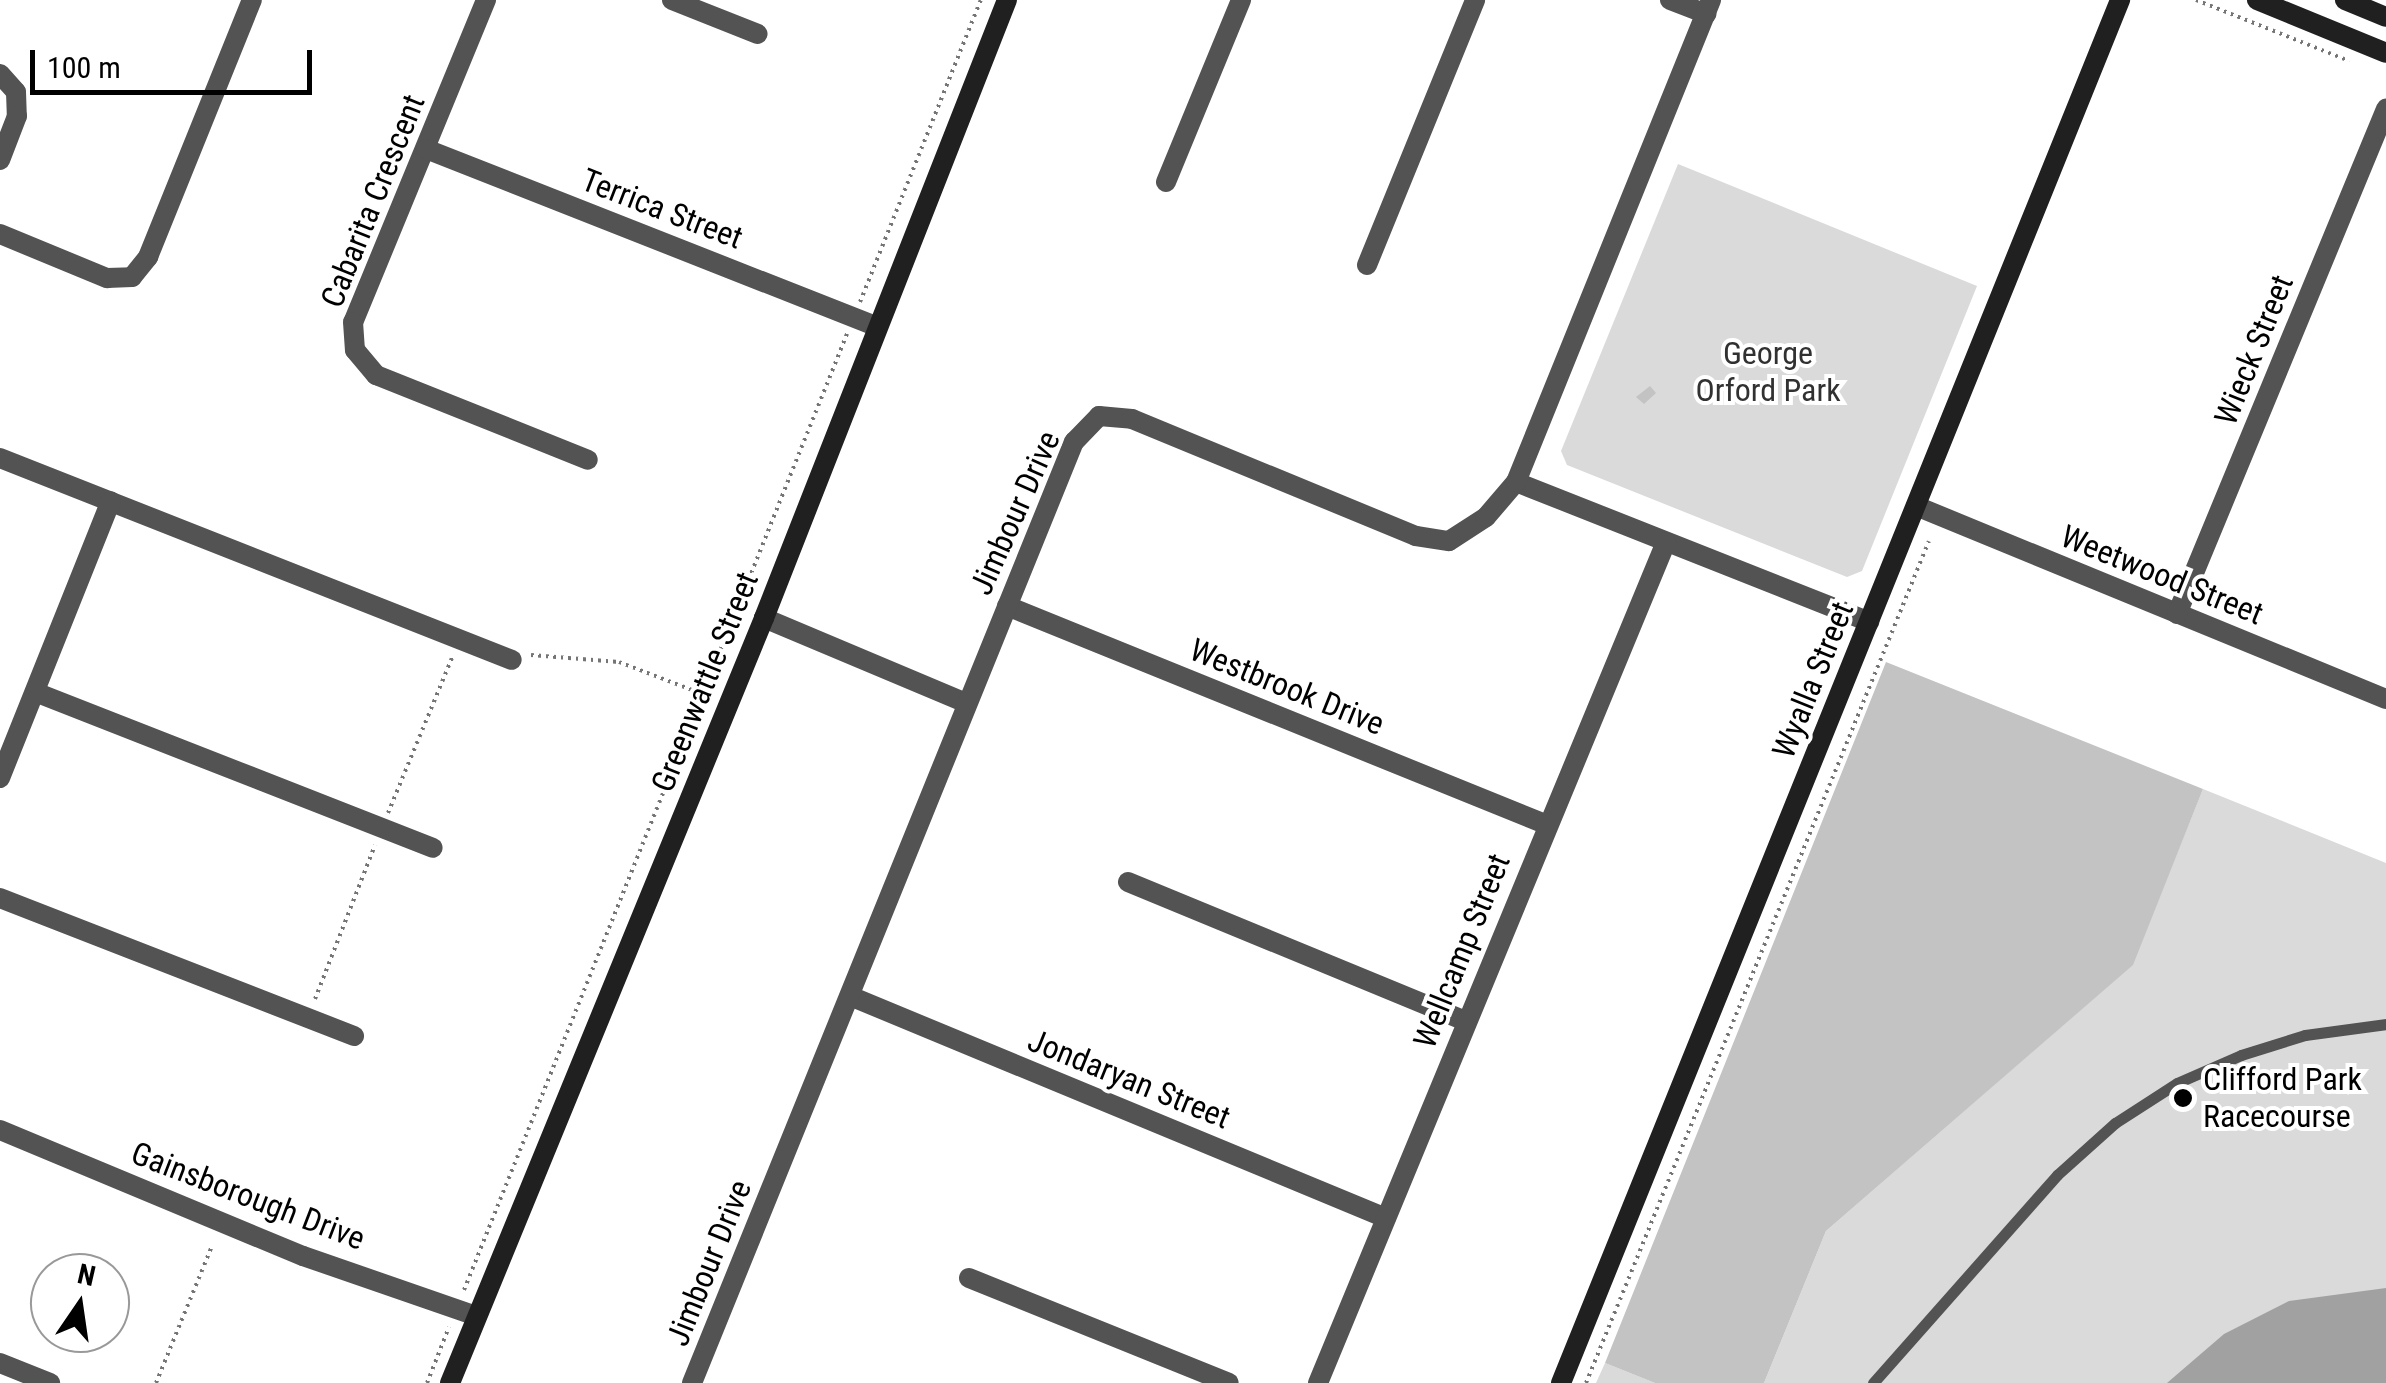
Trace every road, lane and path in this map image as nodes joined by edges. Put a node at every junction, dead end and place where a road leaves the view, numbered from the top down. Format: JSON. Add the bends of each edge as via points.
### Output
{"nodes":[{"id":1,"x":252,"y":0,"type":"edge"},
{"id":2,"x":486,"y":0,"type":"edge"},
{"id":3,"x":672,"y":0,"type":"edge"},
{"id":4,"x":981,"y":0,"type":"edge"},
{"id":5,"x":1007,"y":0,"type":"edge"},
{"id":6,"x":1241,"y":0,"type":"edge"},
{"id":7,"x":1475,"y":0,"type":"edge"},
{"id":8,"x":1670,"y":0,"type":"edge"},
{"id":9,"x":2120,"y":0,"type":"edge"},
{"id":10,"x":2196,"y":0,"type":"edge"},
{"id":11,"x":2257,"y":0,"type":"edge"},
{"id":12,"x":2345,"y":0,"type":"edge"},
{"id":13,"x":1708,"y":7,"type":"edge"},
{"id":14,"x":2386,"y":17,"type":"edge"},
{"id":15,"x":758,"y":34,"type":"dead end"},
{"id":16,"x":2386,"y":53,"type":"edge"},
{"id":17,"x":2352,"y":62,"type":"dead end"},
{"id":18,"x":0,"y":74,"type":"edge"},
{"id":19,"x":2386,"y":109,"type":"edge"},
{"id":20,"x":426,"y":149,"type":"junction"},
{"id":21,"x":0,"y":160,"type":"edge"},
{"id":22,"x":1166,"y":182,"type":"dead end"},
{"id":23,"x":0,"y":234,"type":"edge"},
{"id":24,"x":1367,"y":265,"type":"dead end"},
{"id":25,"x":854,"y":317,"type":"junction"},
{"id":26,"x":876,"y":326,"type":"junction"},
{"id":27,"x":0,"y":458,"type":"edge"},
{"id":28,"x":588,"y":460,"type":"dead end"},
{"id":29,"x":1516,"y":482,"type":"junction"},
{"id":30,"x":111,"y":502,"type":"junction"},
{"id":31,"x":1916,"y":506,"type":"junction"},
{"id":32,"x":1929,"y":540,"type":"dead end"},
{"id":33,"x":1666,"y":542,"type":"junction"},
{"id":34,"x":1007,"y":606,"type":"junction"},
{"id":35,"x":2177,"y":614,"type":"junction"},
{"id":36,"x":764,"y":618,"type":"junction"},
{"id":37,"x":1868,"y":622,"type":"junction"},
{"id":38,"x":512,"y":660,"type":"joint"},
{"id":39,"x":35,"y":692,"type":"junction"},
{"id":40,"x":706,"y":696,"type":"junction"},
{"id":41,"x":2386,"y":700,"type":"edge"},
{"id":42,"x":966,"y":702,"type":"junction"},
{"id":43,"x":0,"y":778,"type":"edge"},
{"id":44,"x":1545,"y":824,"type":"junction"},
{"id":45,"x":433,"y":848,"type":"dead end"},
{"id":46,"x":1128,"y":882,"type":"dead end"},
{"id":47,"x":0,"y":898,"type":"edge"},
{"id":48,"x":850,"y":996,"type":"junction"},
{"id":49,"x":1466,"y":1021,"type":"junction"},
{"id":50,"x":2386,"y":1024,"type":"edge"},
{"id":51,"x":354,"y":1036,"type":"dead end"},
{"id":52,"x":0,"y":1130,"type":"edge"},
{"id":53,"x":1386,"y":1218,"type":"junction"},
{"id":54,"x":212,"y":1246,"type":"dead end"},
{"id":55,"x":969,"y":1278,"type":"dead end"},
{"id":56,"x":466,"y":1312,"type":"junction"},
{"id":57,"x":0,"y":1362,"type":"edge"},
{"id":58,"x":50,"y":1383,"type":"edge"},
{"id":59,"x":156,"y":1383,"type":"edge"},
{"id":60,"x":427,"y":1383,"type":"edge"},
{"id":61,"x":450,"y":1383,"type":"edge"},
{"id":62,"x":692,"y":1383,"type":"edge"},
{"id":63,"x":1229,"y":1383,"type":"edge"},
{"id":64,"x":1318,"y":1383,"type":"edge"},
{"id":65,"x":1561,"y":1383,"type":"edge"},
{"id":66,"x":1586,"y":1383,"type":"edge"},
{"id":67,"x":1872,"y":1383,"type":"edge"}],
"edges":[{"from":1,"to":23,"type":"street","via":[[148,257],[132,277],[107,278]]},
{"from":2,"to":20,"type":"street","name":"Cabarita Crescent"},
{"from":3,"to":15,"type":"street"},
{"from":4,"to":25,"type":"path"},
{"from":5,"to":26,"type":"street","name":"Greenwattle Street"},
{"from":6,"to":22,"type":"street"},
{"from":7,"to":24,"type":"street"},
{"from":8,"to":13,"type":"street"},
{"from":9,"to":31,"type":"street","name":"Wyalla Street"},
{"from":10,"to":17,"type":"path"},
{"from":11,"to":16,"type":"street"},
{"from":12,"to":14,"type":"street"},
{"from":13,"to":29,"type":"street","name":"Jimbour Drive"},
{"from":18,"to":21,"type":"street","via":[[16,92],[17,116]]},
{"from":19,"to":35,"type":"street","name":"Wieck Street"},
{"from":20,"to":25,"type":"street","name":"Terrica Street"},
{"from":20,"to":28,"type":"street","name":"Cabarita Crescent","via":[[353,322],[355,350],[376,375]]},
{"from":25,"to":26,"type":"street","name":"Terrica Street"},
{"from":25,"to":40,"type":"path"},
{"from":26,"to":36,"type":"street","name":"Greenwattle Street"},
{"from":27,"to":30,"type":"street"},
{"from":29,"to":33,"type":"street"},
{"from":29,"to":34,"type":"street","name":"Jimbour Drive","via":[[1486,517],[1449,540],[1416,536],[1132,419],[1099,416],[1074,442]]},
{"from":30,"to":38,"type":"street"},
{"from":30,"to":39,"type":"street"},
{"from":31,"to":35,"type":"street","name":"Weetwood Street"},
{"from":31,"to":37,"type":"street","name":"Wyalla Street"},
{"from":32,"to":66,"type":"path"},
{"from":33,"to":37,"type":"street"},
{"from":33,"to":44,"type":"street","name":"Wellcamp Street"},
{"from":34,"to":42,"type":"street","name":"Jimbour Drive"},
{"from":34,"to":44,"type":"street","name":"Westbrook Drive"},
{"from":35,"to":41,"type":"street","name":"Weetwood Street"},
{"from":36,"to":42,"type":"street"},
{"from":36,"to":56,"type":"street","name":"Greenwattle Street"},
{"from":37,"to":65,"type":"street","name":"Wyalla Street"},
{"from":38,"to":40,"type":"path","via":[[542,652],[619,662]]},
{"from":39,"to":43,"type":"street"},
{"from":39,"to":45,"type":"street"},
{"from":40,"to":56,"type":"path"},
{"from":42,"to":48,"type":"street","name":"Jimbour Drive"},
{"from":44,"to":49,"type":"street","name":"Wellcamp Street"},
{"from":46,"to":49,"type":"street"},
{"from":47,"to":51,"type":"street"},
{"from":48,"to":53,"type":"street","name":"Jondaryan Street"},
{"from":48,"to":62,"type":"street","name":"Jimbour Drive"},
{"from":49,"to":53,"type":"street","name":"Wellcamp Street"},
{"from":50,"to":67,"type":"lane","via":[[2240,1054],[2115,1123],[2057,1175]]},
{"from":52,"to":56,"type":"street","name":"Gainsborough Drive","via":[[303,1256]]},
{"from":53,"to":64,"type":"street","name":"Wellcamp Street"},
{"from":54,"to":59,"type":"path"},
{"from":55,"to":63,"type":"street"},
{"from":56,"to":60,"type":"path"},
{"from":56,"to":61,"type":"street","name":"Greenwattle Street"},
{"from":57,"to":58,"type":"street"}]}
